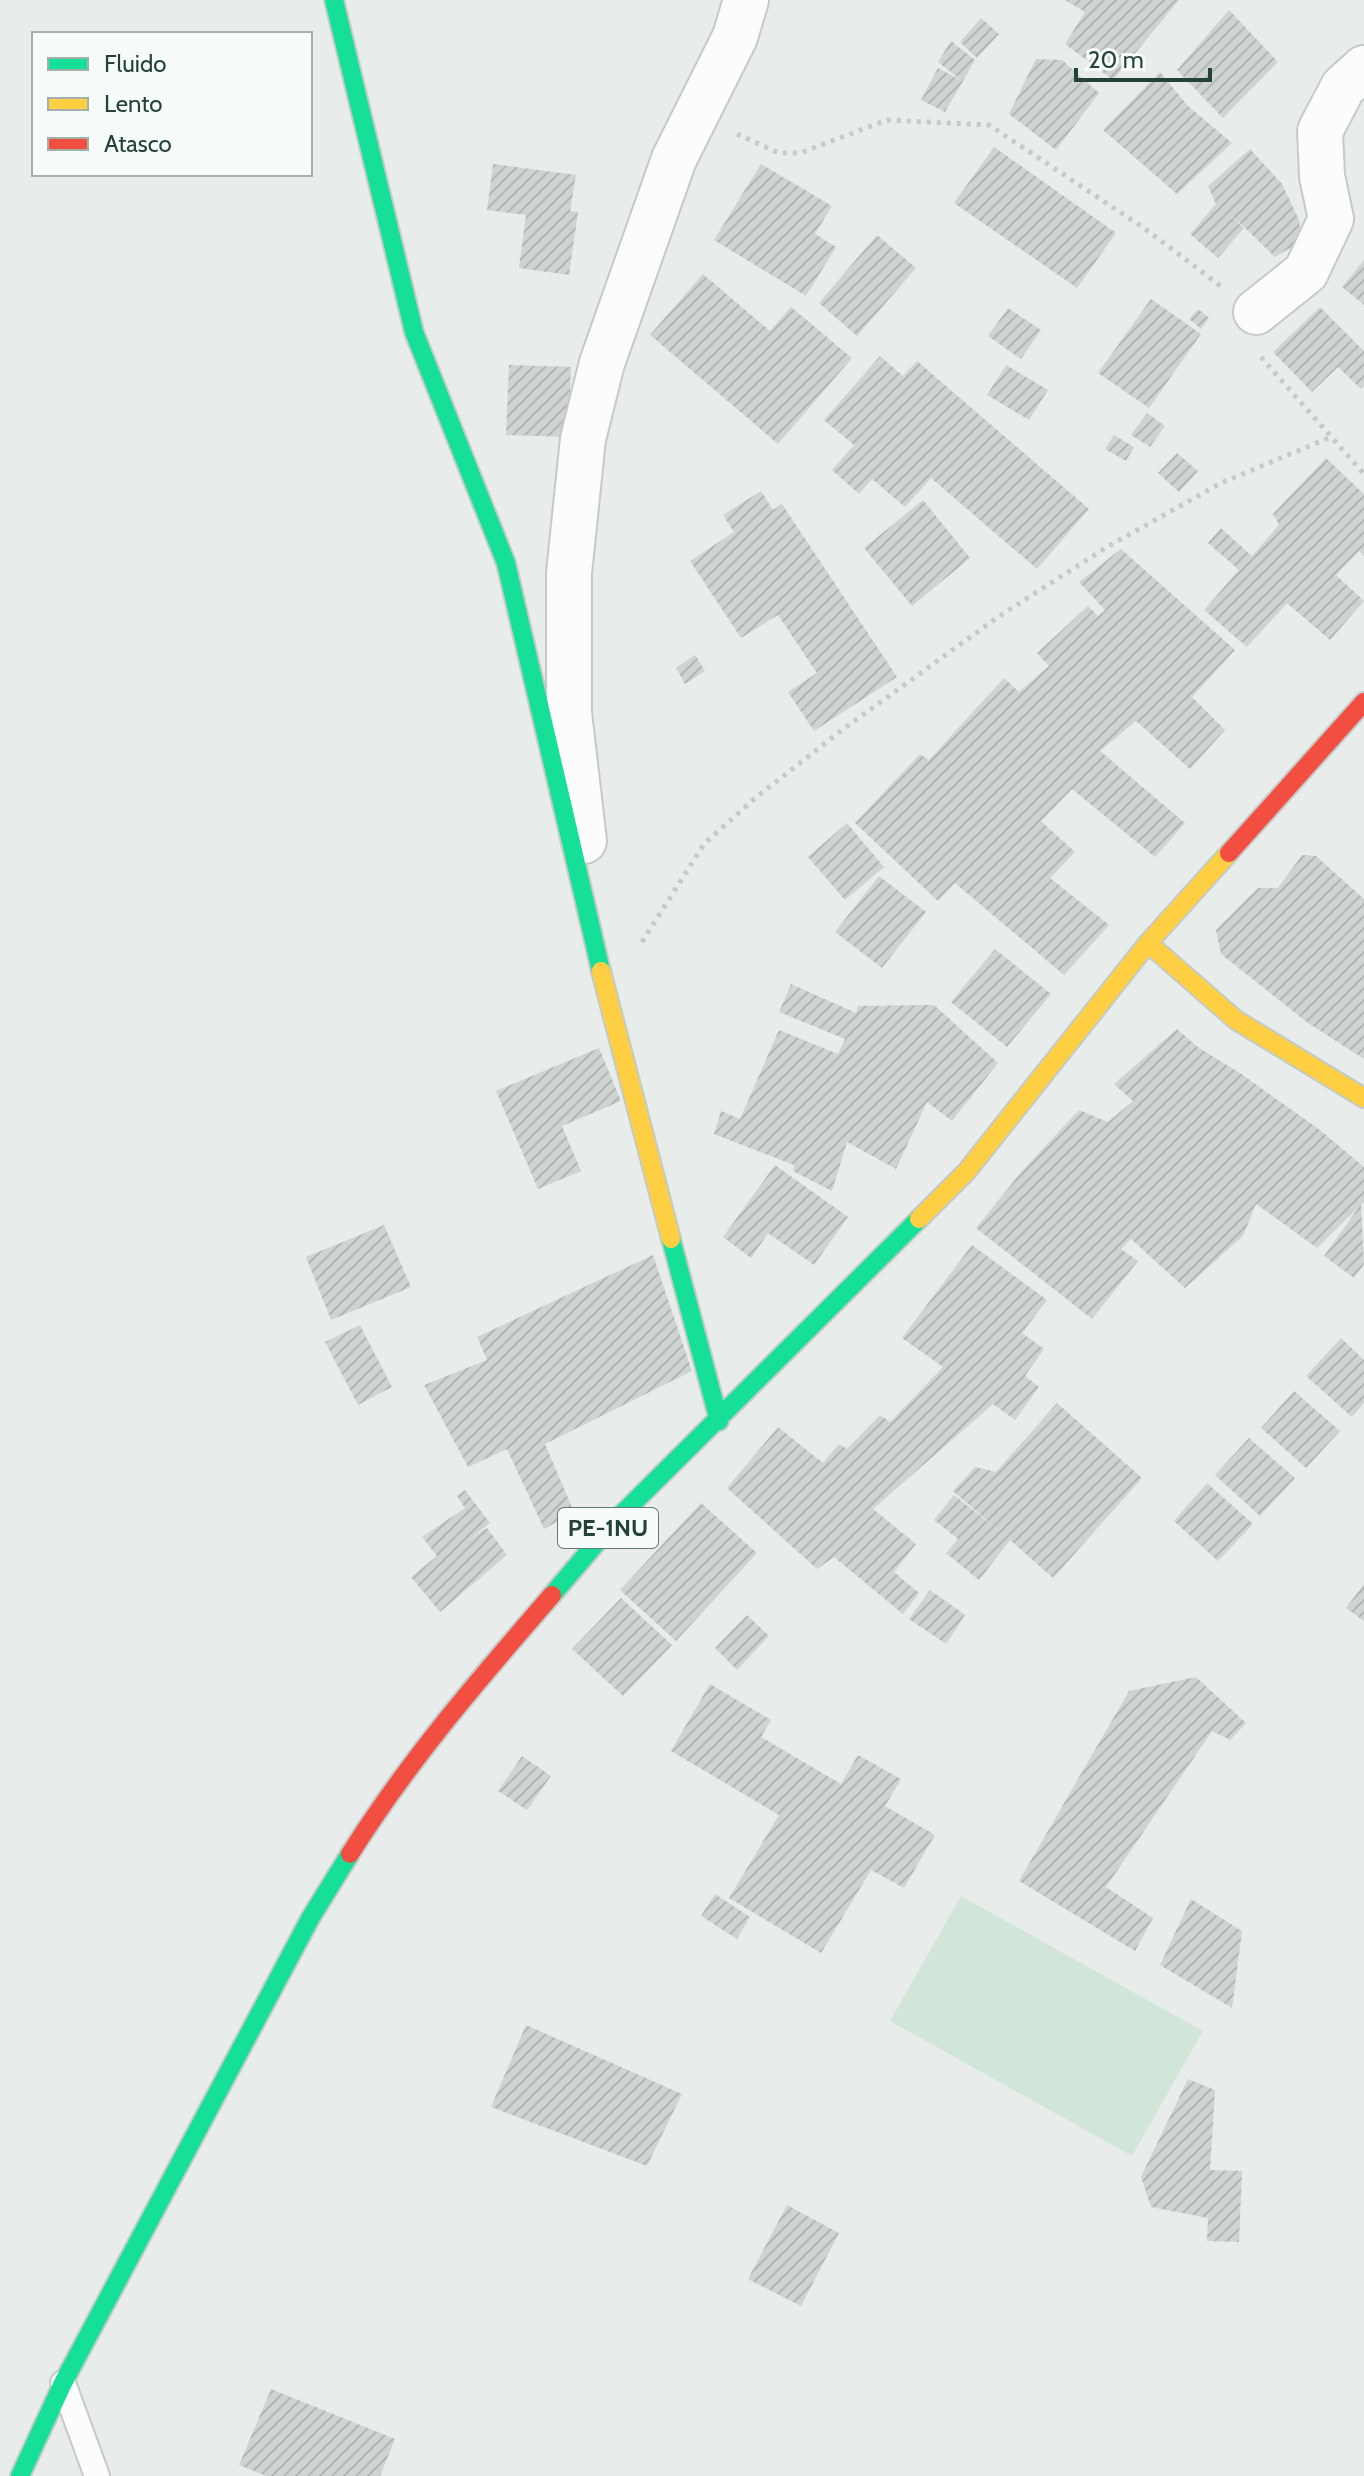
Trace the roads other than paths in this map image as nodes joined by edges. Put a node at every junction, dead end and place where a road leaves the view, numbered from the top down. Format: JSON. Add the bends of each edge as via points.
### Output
{"nodes":[{"id":1,"x":334,"y":0,"type":"edge"},
{"id":2,"x":746,"y":0,"type":"edge"},
{"id":3,"x":1364,"y":68,"type":"edge"},
{"id":4,"x":1256,"y":312,"type":"road end"},
{"id":5,"x":1364,"y":702,"type":"edge"},
{"id":6,"x":588,"y":921,"type":"junction"},
{"id":7,"x":1148,"y":943,"type":"junction"},
{"id":8,"x":1364,"y":1098,"type":"edge"},
{"id":9,"x":719,"y":1421,"type":"junction"},
{"id":10,"x":63,"y":2383,"type":"junction"},
{"id":11,"x":20,"y":2476,"type":"edge"},
{"id":12,"x":97,"y":2476,"type":"edge"}],
"edges":[{"from":1,"to":6,"type":"main road","via":[[414,332],[506,563]]},
{"from":2,"to":6,"type":"street","via":[[735,37],[674,159],[602,363],[583,439],[569,573],[569,713],[583,814]]},
{"from":3,"to":4,"type":"street","via":[[1343,87],[1320,131],[1331,219],[1306,272]]},
{"from":5,"to":7,"type":"main road","number":"PE-1NU"},
{"from":6,"to":9,"type":"main road"},
{"from":7,"to":8,"type":"main road","via":[[1236,1020]]},
{"from":7,"to":9,"type":"main road","number":"PE-1NU","via":[[967,1171]]},
{"from":9,"to":10,"type":"main road","number":"PE-1NU","via":[[615,1521],[549,1594],[380,1806],[311,1917]]},
{"from":10,"to":11,"type":"main road","number":"PE-1NU"},
{"from":10,"to":12,"type":"lane"}]}
